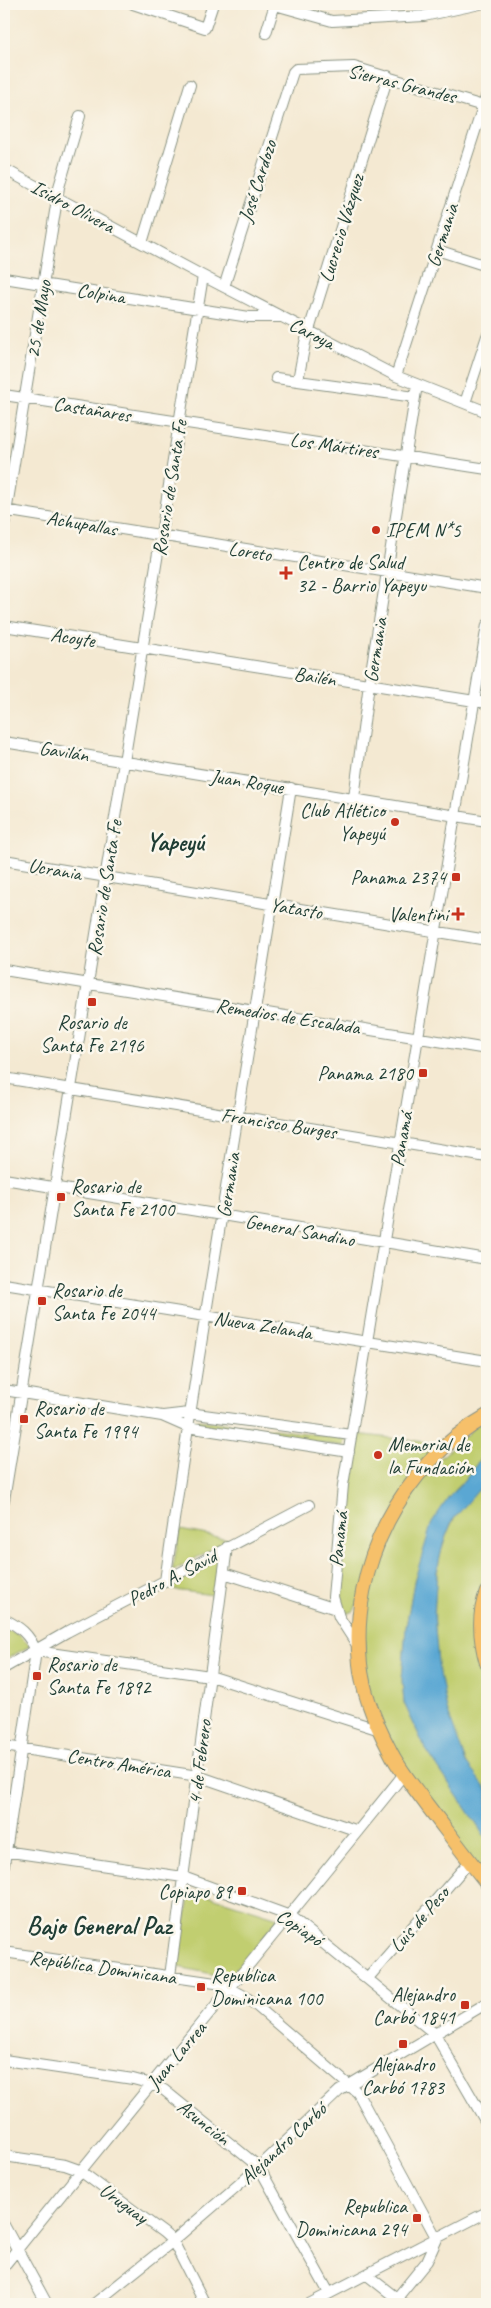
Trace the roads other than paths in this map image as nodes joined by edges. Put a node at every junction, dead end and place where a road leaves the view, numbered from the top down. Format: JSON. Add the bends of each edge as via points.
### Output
{"nodes":[{"id":1,"x":137,"y":4,"type":"edge"},
{"id":2,"x":212,"y":4,"type":"edge"},
{"id":3,"x":275,"y":4,"type":"edge"},
{"id":4,"x":480,"y":4,"type":"edge"},
{"id":5,"x":266,"y":33,"type":"dead end"},
{"id":6,"x":291,"y":74,"type":"joint"},
{"id":7,"x":388,"y":76,"type":"junction"},
{"id":8,"x":190,"y":85,"type":"dead end"},
{"id":9,"x":487,"y":94,"type":"edge"},
{"id":10,"x":484,"y":109,"type":"edge"},
{"id":11,"x":80,"y":116,"type":"dead end"},
{"id":12,"x":4,"y":169,"type":"edge"},
{"id":13,"x":57,"y":199,"type":"junction"},
{"id":14,"x":142,"y":243,"type":"junction"},
{"id":15,"x":437,"y":250,"type":"junction"},
{"id":16,"x":487,"y":266,"type":"edge"},
{"id":17,"x":203,"y":276,"type":"junction"},
{"id":18,"x":4,"y":278,"type":"edge"},
{"id":19,"x":44,"y":284,"type":"junction"},
{"id":20,"x":224,"y":287,"type":"junction"},
{"id":21,"x":198,"y":309,"type":"junction"},
{"id":22,"x":280,"y":317,"type":"junction"},
{"id":23,"x":309,"y":331,"type":"junction"},
{"id":24,"x":487,"y":336,"type":"edge"},
{"id":25,"x":396,"y":376,"type":"junction"},
{"id":26,"x":276,"y":378,"type":"dead end"},
{"id":27,"x":298,"y":380,"type":"junction"},
{"id":28,"x":417,"y":385,"type":"junction"},
{"id":29,"x":4,"y":395,"type":"edge"},
{"id":30,"x":415,"y":397,"type":"junction"},
{"id":31,"x":25,"y":398,"type":"junction"},
{"id":32,"x":465,"y":403,"type":"junction"},
{"id":33,"x":487,"y":412,"type":"edge"},
{"id":34,"x":180,"y":422,"type":"junction"},
{"id":35,"x":405,"y":455,"type":"junction"},
{"id":36,"x":487,"y":469,"type":"edge"},
{"id":37,"x":5,"y":510,"type":"edge"},
{"id":38,"x":4,"y":524,"type":"edge"},
{"id":39,"x":160,"y":536,"type":"junction"},
{"id":40,"x":387,"y":572,"type":"junction"},
{"id":41,"x":487,"y":588,"type":"edge"},
{"id":42,"x":487,"y":625,"type":"edge"},
{"id":43,"x":4,"y":626,"type":"edge"},
{"id":44,"x":142,"y":648,"type":"junction"},
{"id":45,"x":369,"y":684,"type":"junction"},
{"id":46,"x":474,"y":701,"type":"junction"},
{"id":47,"x":487,"y":703,"type":"edge"},
{"id":48,"x":4,"y":742,"type":"edge"},
{"id":49,"x":124,"y":761,"type":"junction"},
{"id":50,"x":291,"y":788,"type":"junction"},
{"id":51,"x":354,"y":798,"type":"junction"},
{"id":52,"x":455,"y":815,"type":"junction"},
{"id":53,"x":487,"y":821,"type":"edge"},
{"id":54,"x":4,"y":860,"type":"edge"},
{"id":55,"x":105,"y":878,"type":"junction"},
{"id":56,"x":272,"y":904,"type":"junction"},
{"id":57,"x":436,"y":931,"type":"junction"},
{"id":58,"x":487,"y":940,"type":"edge"},
{"id":59,"x":4,"y":970,"type":"edge"},
{"id":60,"x":88,"y":984,"type":"junction"},
{"id":61,"x":255,"y":1011,"type":"junction"},
{"id":62,"x":418,"y":1038,"type":"junction"},
{"id":63,"x":487,"y":1049,"type":"edge"},
{"id":64,"x":4,"y":1078,"type":"edge"},
{"id":65,"x":71,"y":1089,"type":"junction"},
{"id":66,"x":239,"y":1116,"type":"junction"},
{"id":67,"x":401,"y":1143,"type":"junction"},
{"id":68,"x":487,"y":1157,"type":"edge"},
{"id":69,"x":4,"y":1180,"type":"edge"},
{"id":70,"x":55,"y":1188,"type":"junction"},
{"id":71,"x":223,"y":1216,"type":"junction"},
{"id":72,"x":384,"y":1244,"type":"junction"},
{"id":73,"x":487,"y":1260,"type":"edge"},
{"id":74,"x":4,"y":1284,"type":"edge"},
{"id":75,"x":38,"y":1289,"type":"junction"},
{"id":76,"x":207,"y":1316,"type":"junction"},
{"id":77,"x":367,"y":1342,"type":"junction"},
{"id":78,"x":487,"y":1361,"type":"edge"},
{"id":79,"x":4,"y":1390,"type":"edge"},
{"id":80,"x":21,"y":1393,"type":"junction"},
{"id":81,"x":189,"y":1413,"type":"junction"},
{"id":82,"x":162,"y":1416,"type":"junction"},
{"id":83,"x":487,"y":1416,"type":"edge"},
{"id":84,"x":187,"y":1427,"type":"junction"},
{"id":85,"x":351,"y":1435,"type":"junction"},
{"id":86,"x":348,"y":1452,"type":"junction"},
{"id":87,"x":4,"y":1500,"type":"edge"},
{"id":88,"x":309,"y":1505,"type":"dead end"},
{"id":89,"x":227,"y":1548,"type":"junction"},
{"id":90,"x":224,"y":1573,"type":"junction"},
{"id":91,"x":165,"y":1581,"type":"junction"},
{"id":92,"x":487,"y":1592,"type":"edge"},
{"id":93,"x":336,"y":1609,"type":"junction"},
{"id":94,"x":4,"y":1619,"type":"edge"},
{"id":95,"x":359,"y":1648,"type":"junction"},
{"id":96,"x":36,"y":1651,"type":"junction"},
{"id":97,"x":487,"y":1663,"type":"edge"},
{"id":98,"x":4,"y":1668,"type":"edge"},
{"id":99,"x":210,"y":1676,"type":"junction"},
{"id":100,"x":380,"y":1730,"type":"junction"},
{"id":101,"x":4,"y":1746,"type":"edge"},
{"id":102,"x":21,"y":1748,"type":"junction"},
{"id":103,"x":404,"y":1774,"type":"junction"},
{"id":104,"x":198,"y":1776,"type":"junction"},
{"id":105,"x":358,"y":1832,"type":"junction"},
{"id":106,"x":5,"y":1851,"type":"edge"},
{"id":107,"x":470,"y":1861,"type":"junction"},
{"id":108,"x":4,"y":1865,"type":"edge"},
{"id":109,"x":183,"y":1877,"type":"junction"},
{"id":110,"x":487,"y":1883,"type":"edge"},
{"id":111,"x":290,"y":1916,"type":"junction"},
{"id":112,"x":4,"y":1952,"type":"edge"},
{"id":113,"x":170,"y":1976,"type":"junction"},
{"id":114,"x":368,"y":1978,"type":"junction"},
{"id":115,"x":232,"y":1988,"type":"junction"},
{"id":116,"x":487,"y":2003,"type":"edge"},
{"id":117,"x":435,"y":2034,"type":"junction"},
{"id":118,"x":4,"y":2060,"type":"edge"},
{"id":119,"x":152,"y":2084,"type":"junction"},
{"id":120,"x":349,"y":2084,"type":"junction"},
{"id":121,"x":486,"y":2118,"type":"edge"},
{"id":122,"x":4,"y":2156,"type":"edge"},
{"id":123,"x":259,"y":2167,"type":"junction"},
{"id":124,"x":79,"y":2170,"type":"junction"},
{"id":125,"x":487,"y":2212,"type":"edge"},
{"id":126,"x":4,"y":2225,"type":"edge"},
{"id":127,"x":437,"y":2239,"type":"junction"},
{"id":128,"x":173,"y":2241,"type":"junction"},
{"id":129,"x":17,"y":2249,"type":"junction"},
{"id":130,"x":4,"y":2266,"type":"edge"},
{"id":131,"x":367,"y":2275,"type":"junction"},
{"id":132,"x":330,"y":2293,"type":"junction"},
{"id":133,"x":398,"y":2302,"type":"edge"},
{"id":134,"x":47,"y":2304,"type":"edge"},
{"id":135,"x":94,"y":2304,"type":"edge"},
{"id":136,"x":205,"y":2304,"type":"edge"},
{"id":137,"x":309,"y":2304,"type":"edge"}],
"edges":[{"from":1,"to":2,"type":"street","via":[[205,28]]},
{"from":3,"to":4,"type":"street","via":[[332,21],[424,16]]},
{"from":3,"to":5,"type":"street"},
{"from":6,"to":7,"type":"street","name":"Sierras Grandes","via":[[296,70],[346,67]]},
{"from":6,"to":20,"type":"street","name":"José Cardozo"},
{"from":7,"to":10,"type":"street","name":"Sierras Grandes"},
{"from":7,"to":23,"type":"street","name":"Lucrecio Vázquez"},
{"from":8,"to":14,"type":"street"},
{"from":9,"to":10,"type":"street","name":"Germania"},
{"from":10,"to":15,"type":"street","name":"Germania"},
{"from":11,"to":13,"type":"street","name":"25 de Mayo"},
{"from":12,"to":13,"type":"street","name":"Isidro Olivera"},
{"from":13,"to":14,"type":"street","name":"Isidro Olivera"},
{"from":13,"to":19,"type":"street","name":"25 de Mayo"},
{"from":14,"to":17,"type":"street","name":"Caroya"},
{"from":15,"to":16,"type":"street"},
{"from":15,"to":25,"type":"street","name":"Germania"},
{"from":17,"to":20,"type":"street","name":"Caroya"},
{"from":17,"to":21,"type":"street","name":"Rosario de Santa Fe"},
{"from":18,"to":19,"type":"street","name":"Colpina"},
{"from":19,"to":21,"type":"street","name":"Colpina"},
{"from":19,"to":31,"type":"street","name":"25 de Mayo"},
{"from":20,"to":22,"type":"street","name":"Caroya"},
{"from":21,"to":22,"type":"street","name":"Colpina","via":[[250,317]]},
{"from":21,"to":34,"type":"street","name":"Rosario de Santa Fe"},
{"from":22,"to":23,"type":"street","name":"Caroya"},
{"from":23,"to":25,"type":"street","name":"Caroya"},
{"from":23,"to":27,"type":"street","name":"Lucrecio Vázquez"},
{"from":24,"to":32,"type":"street"},
{"from":25,"to":28,"type":"street","name":"Caroya"},
{"from":26,"to":27,"type":"street"},
{"from":27,"to":30,"type":"street"},
{"from":28,"to":30,"type":"street","name":"Germania"},
{"from":28,"to":32,"type":"street","name":"Caroya"},
{"from":29,"to":31,"type":"street","name":"Castañares"},
{"from":30,"to":35,"type":"street","name":"Germania"},
{"from":31,"to":34,"type":"street","name":"Castañares"},
{"from":31,"to":37,"type":"street","name":"25 de Mayo"},
{"from":32,"to":33,"type":"street","name":"Caroya"},
{"from":34,"to":35,"type":"street","name":"Los Mártires"},
{"from":34,"to":39,"type":"street","name":"Rosario de Santa Fe"},
{"from":35,"to":36,"type":"street","name":"Los Mártires"},
{"from":35,"to":40,"type":"street","name":"Germania"},
{"from":37,"to":38,"type":"street","name":"25 de Mayo"},
{"from":37,"to":39,"type":"street","name":"Achupallas"},
{"from":39,"to":40,"type":"street","name":"Loreto"},
{"from":39,"to":44,"type":"street","name":"Rosario de Santa Fe"},
{"from":40,"to":41,"type":"street","name":"Loreto"},
{"from":40,"to":45,"type":"street","name":"Germania"},
{"from":42,"to":46,"type":"street","name":"Panamá"},
{"from":43,"to":44,"type":"street","name":"Acoyte"},
{"from":44,"to":45,"type":"street","name":"Bailén"},
{"from":44,"to":49,"type":"street","name":"Rosario de Santa Fe"},
{"from":45,"to":46,"type":"street","name":"Bailén"},
{"from":45,"to":51,"type":"street","name":"Germania"},
{"from":46,"to":47,"type":"street","name":"Bailén"},
{"from":46,"to":52,"type":"street","name":"Panamá"},
{"from":48,"to":49,"type":"street","name":"Gavilán"},
{"from":49,"to":50,"type":"street","name":"Juan Roque"},
{"from":49,"to":55,"type":"street","name":"Rosario de Santa Fe"},
{"from":50,"to":51,"type":"street","name":"Juan Roque"},
{"from":50,"to":56,"type":"street","name":"Germania"},
{"from":51,"to":52,"type":"street","name":"Juan Roque"},
{"from":52,"to":53,"type":"street","name":"Juan Roque"},
{"from":52,"to":57,"type":"street","name":"Panamá"},
{"from":54,"to":55,"type":"street","name":"Ucrania"},
{"from":55,"to":56,"type":"street","name":"Yatasto"},
{"from":55,"to":60,"type":"street","name":"Rosario de Santa Fe"},
{"from":56,"to":57,"type":"street","name":"Yatasto"},
{"from":56,"to":61,"type":"street","name":"Germania"},
{"from":57,"to":58,"type":"street","name":"Yatasto"},
{"from":57,"to":62,"type":"street","name":"Panamá"},
{"from":59,"to":60,"type":"street","name":"Remedios de Escalada"},
{"from":60,"to":61,"type":"street","name":"Remedios de Escalada"},
{"from":60,"to":65,"type":"street","name":"Rosario de Santa Fe"},
{"from":61,"to":62,"type":"street","name":"Remedios de Escalada"},
{"from":61,"to":66,"type":"street","name":"Germania"},
{"from":62,"to":63,"type":"street","name":"Remedios de Escalada"},
{"from":62,"to":67,"type":"street","name":"Panamá"},
{"from":64,"to":65,"type":"street","name":"Francisco Burges"},
{"from":65,"to":66,"type":"street","name":"Francisco Burges"},
{"from":65,"to":70,"type":"street","name":"Rosario de Santa Fe"},
{"from":66,"to":67,"type":"street","name":"Francisco Burges"},
{"from":66,"to":71,"type":"street","name":"Germania"},
{"from":67,"to":68,"type":"street","name":"Francisco Burges"},
{"from":67,"to":72,"type":"street","name":"Panamá"},
{"from":69,"to":70,"type":"street","name":"General Sandino"},
{"from":70,"to":71,"type":"street","name":"General Sandino"},
{"from":70,"to":75,"type":"street","name":"Rosario de Santa Fe"},
{"from":71,"to":72,"type":"street","name":"General Sandino"},
{"from":71,"to":76,"type":"street","name":"Germania"},
{"from":72,"to":73,"type":"street","name":"General Sandino"},
{"from":72,"to":77,"type":"street","name":"Panamá"},
{"from":74,"to":75,"type":"street","name":"Nueva Zelanda"},
{"from":75,"to":76,"type":"street","name":"Nueva Zelanda"},
{"from":75,"to":80,"type":"street","name":"Rosario de Santa Fe"},
{"from":76,"to":77,"type":"street","name":"Nueva Zelanda"},
{"from":76,"to":81,"type":"street","name":"Germania"},
{"from":77,"to":78,"type":"street","name":"Nueva Zelanda"},
{"from":77,"to":85,"type":"street","name":"Panamá"},
{"from":79,"to":80,"type":"street"},
{"from":80,"to":82,"type":"street"},
{"from":80,"to":87,"type":"street","name":"Rosario de Santa Fe"},
{"from":81,"to":82,"type":"street"},
{"from":81,"to":84,"type":"street","name":"Germania"},
{"from":81,"to":85,"type":"street"},
{"from":82,"to":84,"type":"street"},
{"from":83,"to":95,"type":"main road","via":[[430,1459],[404,1491],[389,1518],[377,1543],[363,1595]]},
{"from":84,"to":86,"type":"street"},
{"from":84,"to":91,"type":"street","name":"Germania"},
{"from":85,"to":86,"type":"street","name":"Panamá"},
{"from":86,"to":93,"type":"street","name":"Panamá","via":[[333,1586]]},
{"from":88,"to":89,"type":"street","name":"Pedro A. Savid"},
{"from":89,"to":90,"type":"street","name":"4 de Febrero"},
{"from":89,"to":91,"type":"street","name":"Pedro A. Savid"},
{"from":90,"to":93,"type":"street"},
{"from":90,"to":99,"type":"street","name":"4 de Febrero"},
{"from":91,"to":96,"type":"street","name":"Pedro A. Savid"},
{"from":92,"to":97,"type":"main road","via":[[481,1621]]},
{"from":93,"to":95,"type":"street","name":"Panamá"},
{"from":94,"to":96,"type":"street","via":[[31,1638]]},
{"from":95,"to":100,"type":"main road","via":[[366,1692]]},
{"from":96,"to":98,"type":"street","name":"Pedro A. Savid"},
{"from":96,"to":99,"type":"street"},
{"from":96,"to":102,"type":"street"},
{"from":99,"to":100,"type":"street"},
{"from":99,"to":104,"type":"street","name":"4 de Febrero"},
{"from":100,"to":103,"type":"main road"},
{"from":101,"to":102,"type":"street","name":"Centro América"},
{"from":102,"to":104,"type":"street","name":"Centro América"},
{"from":102,"to":106,"type":"street"},
{"from":103,"to":105,"type":"street","name":"Juan Larrea"},
{"from":103,"to":107,"type":"main road"},
{"from":104,"to":105,"type":"street","name":"Centro América"},
{"from":104,"to":109,"type":"street","name":"4 de Febrero"},
{"from":105,"to":111,"type":"street","name":"Juan Larrea"},
{"from":106,"to":108,"type":"street"},
{"from":106,"to":109,"type":"street","name":"Copiapó"},
{"from":107,"to":110,"type":"main road"},
{"from":107,"to":114,"type":"street","name":"Luis de Peso"},
{"from":109,"to":111,"type":"street","name":"Copiapó"},
{"from":109,"to":113,"type":"street","name":"4 de Febrero"},
{"from":111,"to":114,"type":"street","name":"Copiapó"},
{"from":111,"to":115,"type":"street","name":"Juan Larrea"},
{"from":112,"to":113,"type":"street","name":"República Dominicana"},
{"from":113,"to":115,"type":"street","name":"República Dominicana"},
{"from":114,"to":117,"type":"street","name":"Copiapó"},
{"from":115,"to":119,"type":"street","name":"Juan Larrea"},
{"from":115,"to":120,"type":"street","name":"República Dominicana"},
{"from":116,"to":117,"type":"street","name":"Alejandro Carbó"},
{"from":117,"to":120,"type":"street","name":"Alejandro Carbó"},
{"from":117,"to":121,"type":"street","name":"Copiapó"},
{"from":118,"to":119,"type":"street","name":"Asunción"},
{"from":119,"to":123,"type":"street","name":"Asunción"},
{"from":119,"to":124,"type":"street","name":"Juan Larrea"},
{"from":120,"to":123,"type":"street","name":"Alejandro Carbó"},
{"from":120,"to":127,"type":"street","name":"República Dominicana","via":[[358,2093]]},
{"from":122,"to":124,"type":"street","name":"Uruguay"},
{"from":123,"to":128,"type":"street","name":"Alejandro Carbó"},
{"from":123,"to":132,"type":"street","name":"Asunción"},
{"from":124,"to":128,"type":"street","name":"Uruguay"},
{"from":124,"to":129,"type":"street","name":"Juan Larrea"},
{"from":125,"to":127,"type":"street"},
{"from":126,"to":129,"type":"street"},
{"from":127,"to":131,"type":"street"},
{"from":127,"to":133,"type":"street","via":[[427,2261]]},
{"from":128,"to":135,"type":"street","name":"Alejandro Carbó"},
{"from":128,"to":136,"type":"street","name":"Uruguay"},
{"from":129,"to":130,"type":"street","name":"Juan Larrea"},
{"from":129,"to":134,"type":"street"},
{"from":131,"to":132,"type":"street"},
{"from":131,"to":133,"type":"street"},
{"from":132,"to":137,"type":"street"}]}
